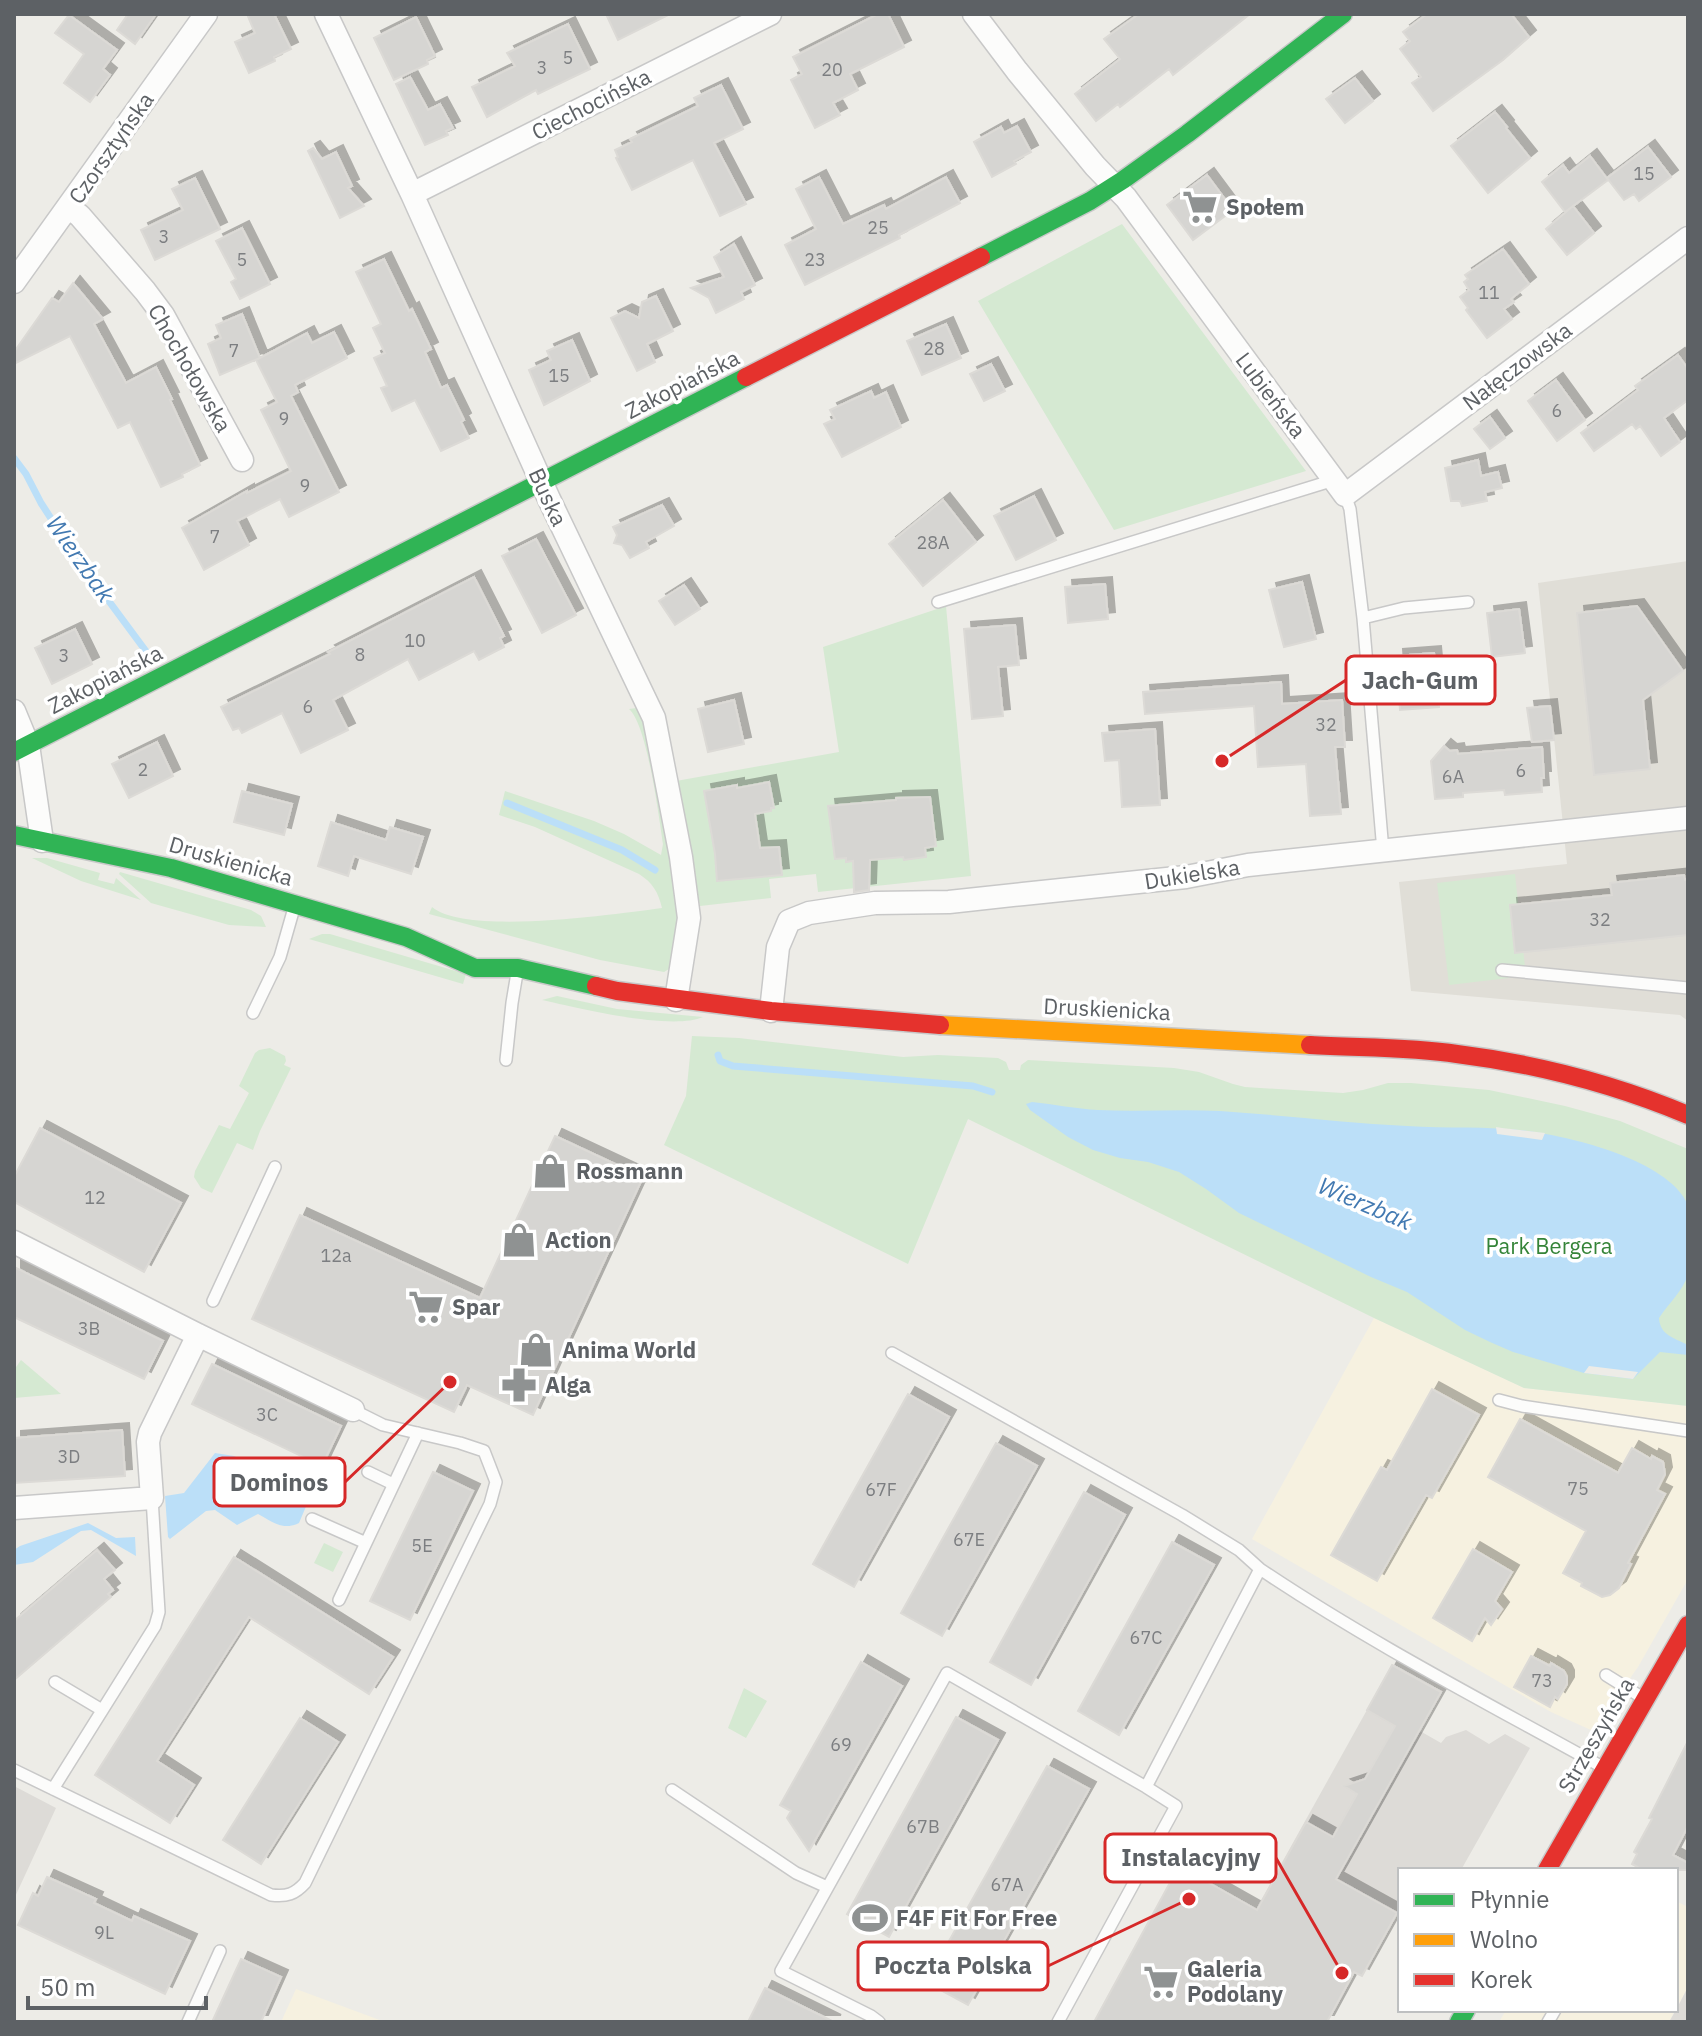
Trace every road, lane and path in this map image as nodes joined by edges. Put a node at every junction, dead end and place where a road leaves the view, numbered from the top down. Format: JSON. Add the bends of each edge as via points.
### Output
{"nodes":[{"id":1,"x":206,"y":14,"type":"edge"},
{"id":2,"x":326,"y":14,"type":"edge"},
{"id":3,"x":770,"y":14,"type":"edge"},
{"id":4,"x":974,"y":14,"type":"edge"},
{"id":5,"x":1343,"y":14,"type":"edge"},
{"id":6,"x":1113,"y":187,"type":"junction"},
{"id":7,"x":412,"y":194,"type":"junction"},
{"id":8,"x":69,"y":207,"type":"junction"},
{"id":9,"x":1688,"y":238,"type":"edge"},
{"id":10,"x":14,"y":282,"type":"edge"},
{"id":11,"x":242,"y":460,"type":"dead end"},
{"id":12,"x":542,"y":483,"type":"junction"},
{"id":13,"x":1340,"y":487,"type":"junction"},
{"id":14,"x":938,"y":602,"type":"dead end"},
{"id":15,"x":1468,"y":602,"type":"dead end"},
{"id":16,"x":1363,"y":618,"type":"junction"},
{"id":17,"x":14,"y":711,"type":"edge"},
{"id":18,"x":21,"y":749,"type":"edge"},
{"id":19,"x":1688,"y":818,"type":"edge"},
{"id":20,"x":14,"y":835,"type":"edge"},
{"id":21,"x":42,"y":841,"type":"junction"},
{"id":22,"x":14,"y":844,"type":"edge"},
{"id":23,"x":1383,"y":851,"type":"junction"},
{"id":24,"x":295,"y":904,"type":"junction"},
{"id":25,"x":406,"y":937,"type":"junction"},
{"id":26,"x":466,"y":944,"type":"dead end"},
{"id":27,"x":488,"y":950,"type":"dead end"},
{"id":28,"x":518,"y":968,"type":"junction"},
{"id":29,"x":1502,"y":970,"type":"dead end"},
{"id":30,"x":1688,"y":988,"type":"edge"},
{"id":31,"x":676,"y":1000,"type":"junction"},
{"id":32,"x":771,"y":1011,"type":"junction"},
{"id":33,"x":253,"y":1013,"type":"dead end"},
{"id":34,"x":506,"y":1060,"type":"dead end"},
{"id":35,"x":1688,"y":1115,"type":"edge"},
{"id":36,"x":275,"y":1167,"type":"dead end"},
{"id":37,"x":14,"y":1242,"type":"edge"},
{"id":38,"x":213,"y":1301,"type":"dead end"},
{"id":39,"x":198,"y":1335,"type":"junction"},
{"id":40,"x":892,"y":1353,"type":"dead end"},
{"id":41,"x":1499,"y":1400,"type":"dead end"},
{"id":42,"x":353,"y":1410,"type":"joint"},
{"id":43,"x":1688,"y":1431,"type":"edge"},
{"id":44,"x":418,"y":1433,"type":"junction"},
{"id":45,"x":368,"y":1472,"type":"dead end"},
{"id":46,"x":393,"y":1484,"type":"junction"},
{"id":47,"x":152,"y":1498,"type":"junction"},
{"id":48,"x":14,"y":1508,"type":"edge"},
{"id":49,"x":312,"y":1519,"type":"dead end"},
{"id":50,"x":366,"y":1543,"type":"junction"},
{"id":51,"x":1260,"y":1569,"type":"junction"},
{"id":52,"x":339,"y":1600,"type":"dead end"},
{"id":53,"x":1688,"y":1625,"type":"edge"},
{"id":54,"x":1606,"y":1675,"type":"dead end"},
{"id":55,"x":55,"y":1682,"type":"dead end"},
{"id":56,"x":1645,"y":1699,"type":"junction"},
{"id":57,"x":102,"y":1710,"type":"junction"},
{"id":58,"x":1605,"y":1769,"type":"junction"},
{"id":59,"x":14,"y":1770,"type":"edge"},
{"id":60,"x":1146,"y":1787,"type":"junction"},
{"id":61,"x":53,"y":1789,"type":"junction"},
{"id":62,"x":672,"y":1790,"type":"dead end"},
{"id":63,"x":1548,"y":1868,"type":"edge"},
{"id":64,"x":827,"y":1887,"type":"junction"},
{"id":65,"x":220,"y":1951,"type":"dead end"},
{"id":66,"x":188,"y":2022,"type":"edge"},
{"id":67,"x":879,"y":2022,"type":"edge"},
{"id":68,"x":1058,"y":2022,"type":"edge"}],
"edges":[{"from":1,"to":8,"type":"street","name":"Czorsztyńska"},
{"from":2,"to":7,"type":"street","name":"Buska"},
{"from":3,"to":7,"type":"street","name":"Ciechocińska"},
{"from":4,"to":6,"type":"street","name":"Lubieńska"},
{"from":5,"to":6,"type":"street","name":"Zakopiańska"},
{"from":6,"to":12,"type":"street","name":"Zakopiańska"},
{"from":6,"to":13,"type":"street","name":"Lubieńska"},
{"from":7,"to":12,"type":"street","name":"Buska"},
{"from":8,"to":10,"type":"street","name":"Czorsztyńska"},
{"from":8,"to":11,"type":"street","name":"Chochołowska","via":[[163,315]]},
{"from":9,"to":13,"type":"street","name":"Nałęczowska"},
{"from":12,"to":18,"type":"street","name":"Zakopiańska"},
{"from":12,"to":31,"type":"street","name":"Buska","via":[[654,718],[689,918]]},
{"from":13,"to":14,"type":"lane"},
{"from":13,"to":16,"type":"lane","name":"Lubieńska","via":[[1350,509]]},
{"from":15,"to":16,"type":"lane"},
{"from":16,"to":23,"type":"lane","name":"Lubieńska"},
{"from":17,"to":18,"type":"street"},
{"from":18,"to":21,"type":"street"},
{"from":19,"to":23,"type":"street","name":"Dukielska"},
{"from":20,"to":21,"type":"street","name":"Druskienicka"},
{"from":21,"to":22,"type":"street","name":"Druskienicka"},
{"from":21,"to":24,"type":"street","name":"Druskienicka","via":[[171,868]]},
{"from":23,"to":32,"type":"street","name":"Dukielska","via":[[1142,882],[809,913],[789,921],[778,947]]},
{"from":24,"to":25,"type":"street","name":"Druskienicka"},
{"from":24,"to":33,"type":"lane","via":[[280,957]]},
{"from":25,"to":26,"type":"street","name":"Druskienicka"},
{"from":25,"to":28,"type":"street","name":"Druskienicka","via":[[475,968]]},
{"from":27,"to":28,"type":"street","name":"Druskienicka"},
{"from":28,"to":31,"type":"street","name":"Druskienicka"},
{"from":28,"to":34,"type":"lane"},
{"from":29,"to":30,"type":"lane"},
{"from":31,"to":32,"type":"street","name":"Druskienicka"},
{"from":32,"to":35,"type":"street","name":"Druskienicka","via":[[1454,1053],[1581,1078]]},
{"from":36,"to":38,"type":"lane"},
{"from":37,"to":39,"type":"street"},
{"from":39,"to":42,"type":"street"},
{"from":39,"to":47,"type":"street","via":[[150,1433]]},
{"from":40,"to":51,"type":"lane","via":[[1182,1515]]},
{"from":41,"to":43,"type":"lane"},
{"from":42,"to":44,"type":"lane","via":[[383,1425]]},
{"from":44,"to":46,"type":"lane"},
{"from":44,"to":61,"type":"lane","via":[[484,1451],[496,1482],[490,1504],[305,1883],[296,1892],[271,1895]]},
{"from":45,"to":46,"type":"lane"},
{"from":46,"to":50,"type":"lane"},
{"from":47,"to":48,"type":"street"},
{"from":47,"to":57,"type":"lane","via":[[159,1612]]},
{"from":49,"to":50,"type":"lane"},
{"from":50,"to":52,"type":"lane"},
{"from":51,"to":58,"type":"lane","via":[[1351,1627]]},
{"from":51,"to":60,"type":"lane"},
{"from":53,"to":56,"type":"street","name":"Strzeszyńska"},
{"from":54,"to":56,"type":"lane"},
{"from":55,"to":57,"type":"lane"},
{"from":56,"to":58,"type":"street","name":"Strzeszyńska"},
{"from":57,"to":61,"type":"lane"},
{"from":58,"to":63,"type":"street","name":"Strzeszyńska"},
{"from":59,"to":61,"type":"lane"},
{"from":60,"to":64,"type":"lane","via":[[947,1673]]},
{"from":60,"to":68,"type":"lane","via":[[1176,1806]]},
{"from":62,"to":64,"type":"lane","via":[[796,1873]]},
{"from":64,"to":67,"type":"lane","via":[[781,1971]]},
{"from":65,"to":66,"type":"lane"}]}
